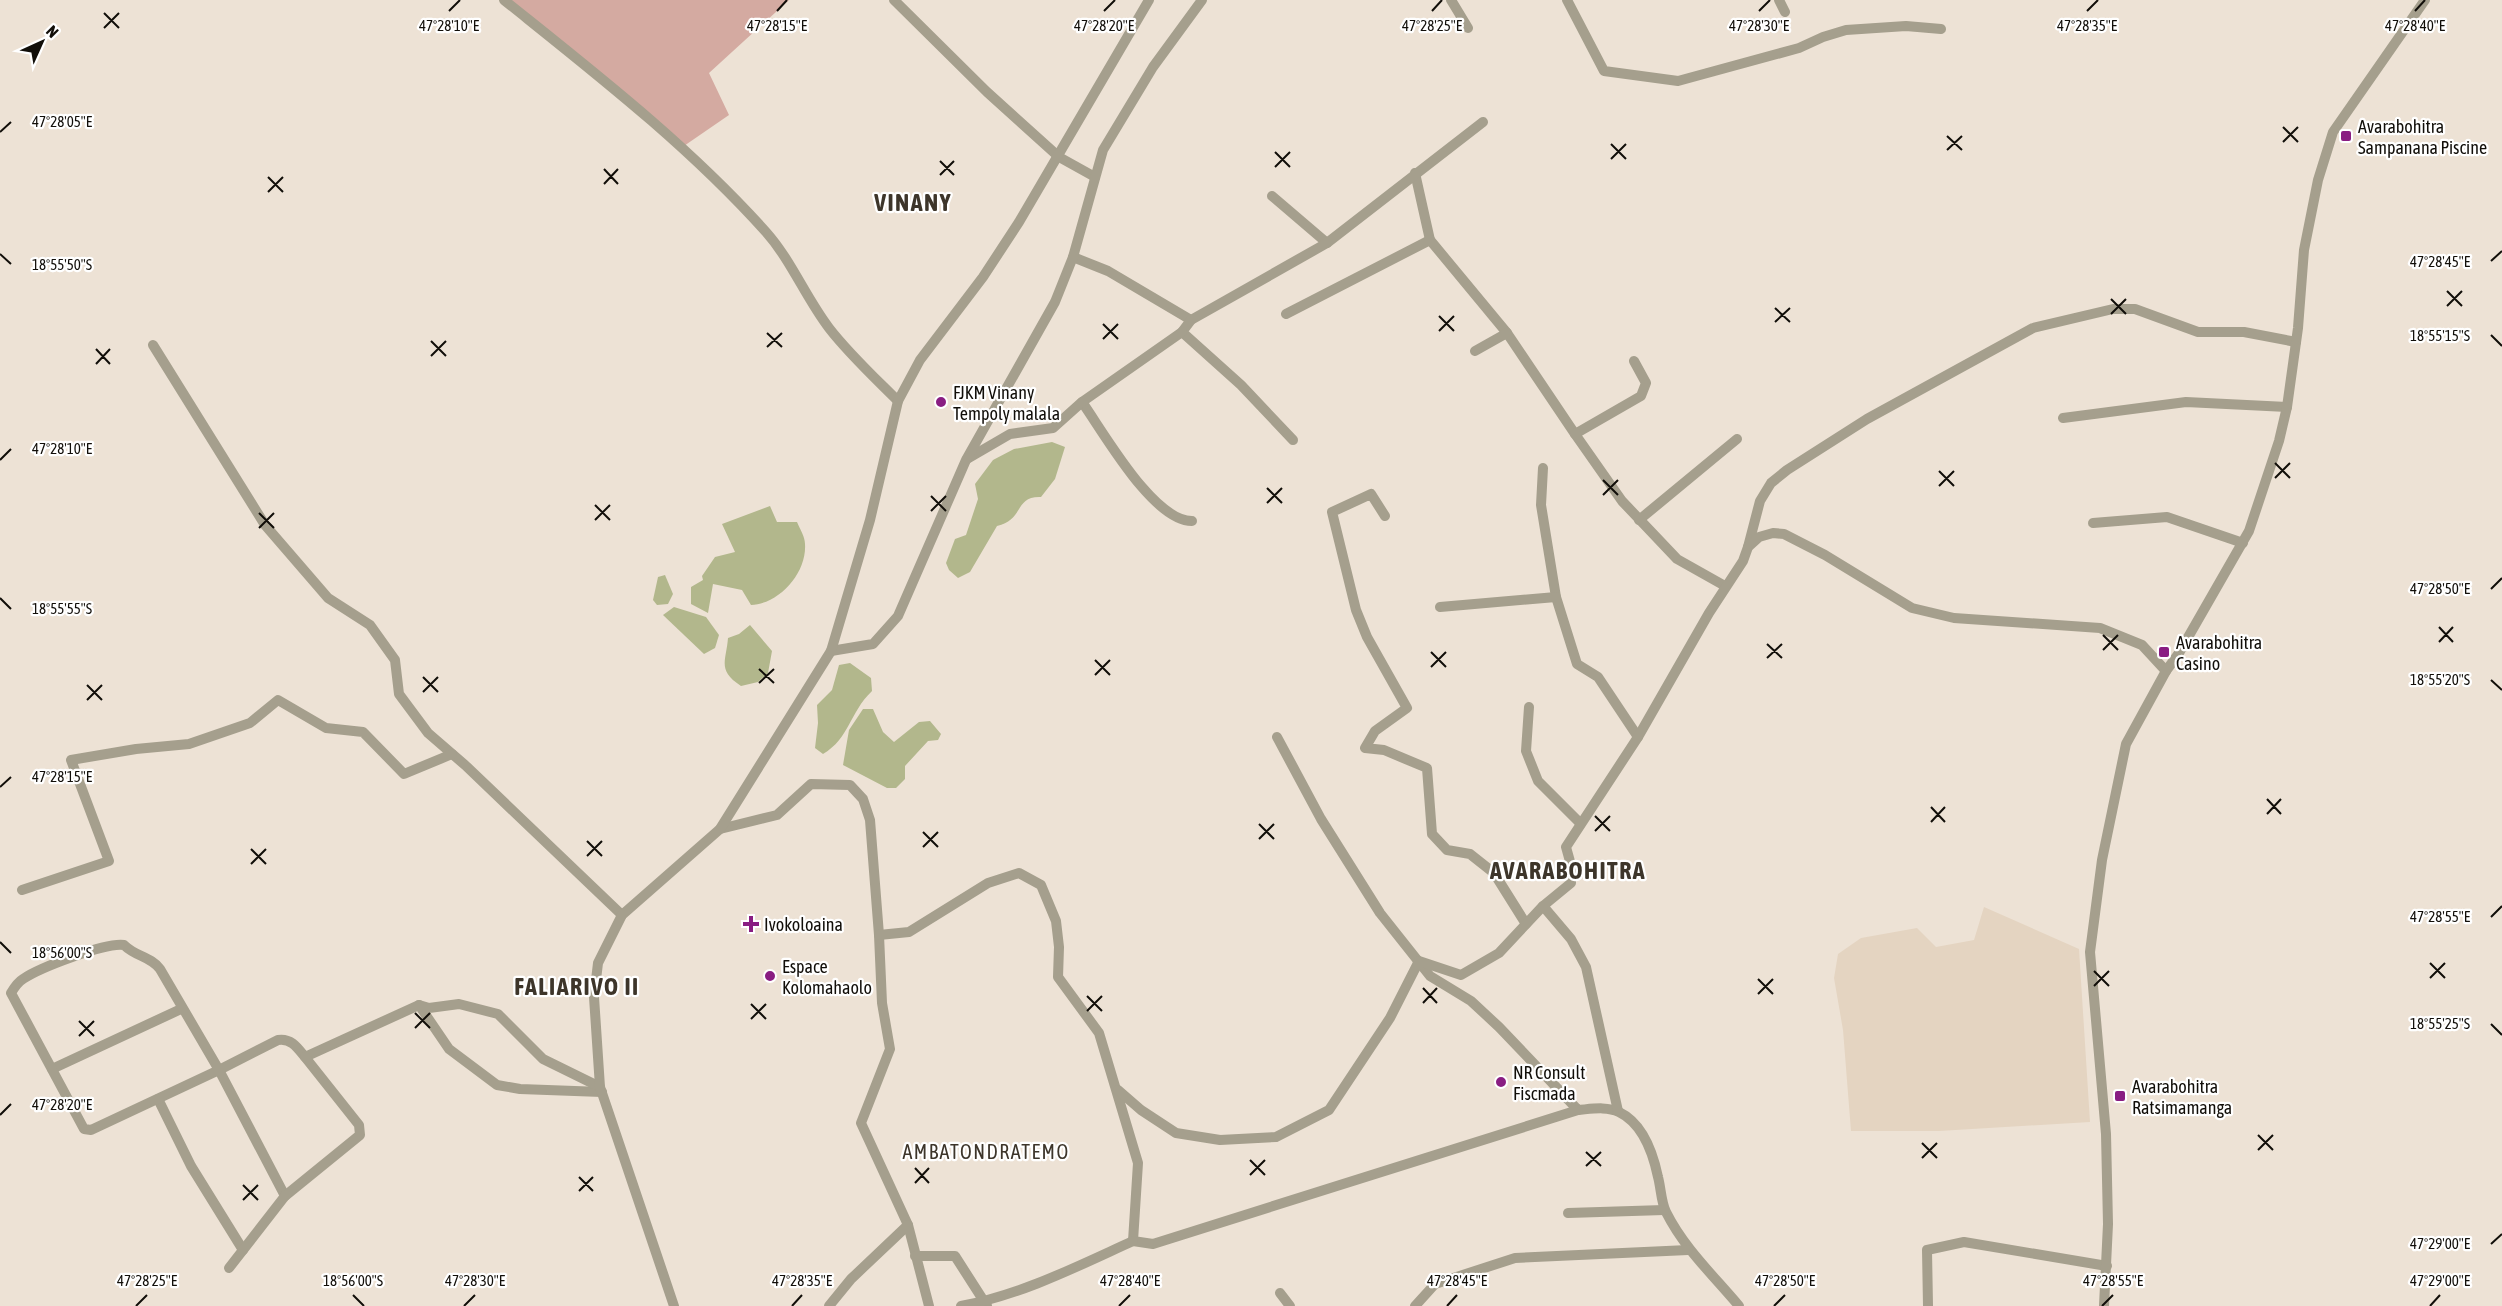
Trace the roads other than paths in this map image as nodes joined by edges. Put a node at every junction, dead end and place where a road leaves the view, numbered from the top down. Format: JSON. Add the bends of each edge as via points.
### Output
{"nodes":[{"id":1,"x":504,"y":0,"type":"edge"},
{"id":2,"x":894,"y":0,"type":"edge"},
{"id":3,"x":1149,"y":0,"type":"edge"},
{"id":4,"x":1202,"y":0,"type":"edge"},
{"id":5,"x":1451,"y":0,"type":"edge"},
{"id":6,"x":1567,"y":0,"type":"edge"},
{"id":7,"x":1779,"y":0,"type":"edge"},
{"id":8,"x":2425,"y":0,"type":"edge"},
{"id":9,"x":1785,"y":12,"type":"dead end"},
{"id":10,"x":1468,"y":28,"type":"dead end"},
{"id":11,"x":1941,"y":29,"type":"dead end"},
{"id":12,"x":1483,"y":122,"type":"dead end"},
{"id":13,"x":1059,"y":157,"type":"junction"},
{"id":14,"x":1415,"y":173,"type":"junction"},
{"id":15,"x":1095,"y":177,"type":"junction"},
{"id":16,"x":1272,"y":196,"type":"dead end"},
{"id":17,"x":1430,"y":240,"type":"junction"},
{"id":18,"x":1327,"y":243,"type":"junction"},
{"id":19,"x":1073,"y":257,"type":"junction"},
{"id":20,"x":1286,"y":314,"type":"dead end"},
{"id":21,"x":1191,"y":320,"type":"junction"},
{"id":22,"x":1182,"y":332,"type":"junction"},
{"id":23,"x":1507,"y":333,"type":"junction"},
{"id":24,"x":2296,"y":342,"type":"junction"},
{"id":25,"x":153,"y":345,"type":"dead end"},
{"id":26,"x":1475,"y":351,"type":"dead end"},
{"id":27,"x":1634,"y":361,"type":"dead end"},
{"id":28,"x":897,"y":401,"type":"junction"},
{"id":29,"x":1082,"y":402,"type":"junction"},
{"id":30,"x":2287,"y":407,"type":"junction"},
{"id":31,"x":2063,"y":418,"type":"dead end"},
{"id":32,"x":1575,"y":434,"type":"junction"},
{"id":33,"x":1737,"y":439,"type":"dead end"},
{"id":34,"x":1293,"y":440,"type":"dead end"},
{"id":35,"x":966,"y":460,"type":"junction"},
{"id":36,"x":1542,"y":468,"type":"dead end"},
{"id":37,"x":1385,"y":516,"type":"dead end"},
{"id":38,"x":1639,"y":520,"type":"junction"},
{"id":39,"x":1192,"y":521,"type":"dead end"},
{"id":40,"x":2093,"y":523,"type":"dead end"},
{"id":41,"x":2243,"y":543,"type":"junction"},
{"id":42,"x":1748,"y":547,"type":"junction"},
{"id":43,"x":1725,"y":586,"type":"junction"},
{"id":44,"x":1556,"y":597,"type":"junction"},
{"id":45,"x":1440,"y":607,"type":"dead end"},
{"id":46,"x":831,"y":651,"type":"junction"},
{"id":47,"x":2166,"y":671,"type":"junction"},
{"id":48,"x":1529,"y":707,"type":"dead end"},
{"id":49,"x":1277,"y":737,"type":"dead end"},
{"id":50,"x":1638,"y":737,"type":"junction"},
{"id":51,"x":452,"y":754,"type":"junction"},
{"id":52,"x":1580,"y":823,"type":"junction"},
{"id":53,"x":720,"y":829,"type":"junction"},
{"id":54,"x":22,"y":890,"type":"dead end"},
{"id":55,"x":1543,"y":906,"type":"junction"},
{"id":56,"x":622,"y":915,"type":"junction"},
{"id":57,"x":1526,"y":924,"type":"junction"},
{"id":58,"x":879,"y":935,"type":"junction"},
{"id":59,"x":1419,"y":961,"type":"junction"},
{"id":60,"x":419,"y":1005,"type":"junction"},
{"id":61,"x":182,"y":1009,"type":"junction"},
{"id":62,"x":306,"y":1058,"type":"junction"},
{"id":63,"x":52,"y":1069,"type":"junction"},
{"id":64,"x":219,"y":1070,"type":"junction"},
{"id":65,"x":601,"y":1089,"type":"junction"},
{"id":66,"x":1118,"y":1090,"type":"junction"},
{"id":67,"x":158,"y":1099,"type":"junction"},
{"id":68,"x":1578,"y":1110,"type":"junction"},
{"id":69,"x":1618,"y":1111,"type":"junction"},
{"id":70,"x":285,"y":1196,"type":"junction"},
{"id":71,"x":1664,"y":1210,"type":"junction"},
{"id":72,"x":1568,"y":1213,"type":"dead end"},
{"id":73,"x":908,"y":1225,"type":"junction"},
{"id":74,"x":1133,"y":1241,"type":"junction"},
{"id":75,"x":243,"y":1250,"type":"junction"},
{"id":76,"x":1688,"y":1250,"type":"junction"},
{"id":77,"x":915,"y":1256,"type":"junction"},
{"id":78,"x":2107,"y":1266,"type":"junction"},
{"id":79,"x":229,"y":1268,"type":"dead end"},
{"id":80,"x":1280,"y":1293,"type":"dead end"},
{"id":81,"x":986,"y":1304,"type":"edge"},
{"id":82,"x":674,"y":1306,"type":"edge"},
{"id":83,"x":829,"y":1306,"type":"edge"},
{"id":84,"x":928,"y":1306,"type":"edge"},
{"id":85,"x":961,"y":1306,"type":"edge"},
{"id":86,"x":1290,"y":1306,"type":"edge"},
{"id":87,"x":1415,"y":1306,"type":"edge"},
{"id":88,"x":1739,"y":1306,"type":"edge"},
{"id":89,"x":1928,"y":1306,"type":"edge"},
{"id":90,"x":2104,"y":1306,"type":"edge"}],
"edges":[{"from":1,"to":28,"type":"street","via":[[619,92],[746,211],[768,235],[829,328]]},
{"from":2,"to":13,"type":"street"},
{"from":3,"to":13,"type":"street"},
{"from":4,"to":15,"type":"street","via":[[1153,67],[1103,150]]},
{"from":5,"to":10,"type":"street"},
{"from":6,"to":11,"type":"street","via":[[1604,71],[1678,81],[1800,48],[1846,30],[1906,26]]},
{"from":7,"to":9,"type":"street"},
{"from":8,"to":24,"type":"street","via":[[2332,132],[2304,250]]},
{"from":12,"to":14,"type":"street"},
{"from":13,"to":15,"type":"street"},
{"from":13,"to":28,"type":"street","via":[[983,277],[920,360]]},
{"from":14,"to":17,"type":"street"},
{"from":14,"to":18,"type":"street"},
{"from":15,"to":19,"type":"street"},
{"from":16,"to":18,"type":"street"},
{"from":17,"to":20,"type":"street"},
{"from":17,"to":23,"type":"street"},
{"from":18,"to":21,"type":"street"},
{"from":19,"to":21,"type":"street","via":[[1108,271]]},
{"from":19,"to":35,"type":"street","via":[[1055,302]]},
{"from":21,"to":22,"type":"street"},
{"from":22,"to":29,"type":"street"},
{"from":22,"to":34,"type":"street","via":[[1242,385]]},
{"from":23,"to":26,"type":"street"},
{"from":23,"to":32,"type":"street"},
{"from":24,"to":30,"type":"street"},
{"from":24,"to":42,"type":"street","via":[[2244,332],[2198,332],[2135,309],[2113,309],[2033,328],[1867,419],[1779,476],[1760,501]]},
{"from":25,"to":51,"type":"street","via":[[265,525],[328,598],[370,625],[395,660],[399,694],[428,733]]},
{"from":27,"to":32,"type":"street","via":[[1646,383],[1641,396]]},
{"from":28,"to":46,"type":"street","via":[[870,520]]},
{"from":29,"to":35,"type":"street","via":[[1053,428],[1010,434]]},
{"from":29,"to":39,"type":"street","via":[[1151,498],[1175,518]]},
{"from":30,"to":31,"type":"street","via":[[2186,402]]},
{"from":30,"to":41,"type":"street"},
{"from":32,"to":38,"type":"street"},
{"from":33,"to":38,"type":"street"},
{"from":35,"to":46,"type":"street","via":[[898,616],[873,644]]},
{"from":36,"to":44,"type":"street","via":[[1541,505]]},
{"from":37,"to":57,"type":"street","via":[[1371,494],[1332,512],[1356,610],[1407,708],[1375,731],[1365,748],[1384,750],[1427,768],[1432,834],[1447,850],[1470,854],[1494,873]]},
{"from":38,"to":43,"type":"street","via":[[1677,559]]},
{"from":40,"to":41,"type":"street","via":[[2167,517]]},
{"from":41,"to":47,"type":"street"},
{"from":42,"to":43,"type":"street"},
{"from":42,"to":47,"type":"street","via":[[1759,537],[1784,534],[1912,608],[1954,618],[2100,628],[2142,645]]},
{"from":43,"to":50,"type":"street"},
{"from":44,"to":45,"type":"street"},
{"from":44,"to":50,"type":"street","via":[[1577,664],[1598,677]]},
{"from":46,"to":53,"type":"street"},
{"from":47,"to":78,"type":"street","via":[[2126,744],[2102,860],[2090,952],[2106,1134]]},
{"from":48,"to":52,"type":"street","via":[[1526,751],[1538,781]]},
{"from":49,"to":59,"type":"street","via":[[1380,913]]},
{"from":50,"to":52,"type":"street"},
{"from":51,"to":54,"type":"street","via":[[404,774],[363,732],[326,728],[278,700],[250,723],[189,744],[71,760],[110,861]]},
{"from":51,"to":56,"type":"street"},
{"from":52,"to":55,"type":"street","via":[[1566,847],[1571,883]]},
{"from":53,"to":56,"type":"street"},
{"from":53,"to":58,"type":"street","via":[[777,815],[811,784],[850,785],[863,799],[870,820]]},
{"from":55,"to":57,"type":"street"},
{"from":55,"to":69,"type":"street","via":[[1571,939],[1586,967]]},
{"from":56,"to":65,"type":"street","via":[[598,963],[594,997]]},
{"from":57,"to":59,"type":"street","via":[[1499,953],[1461,975]]},
{"from":58,"to":66,"type":"street","via":[[909,932],[988,883],[1019,873],[1041,885],[1056,921],[1058,977],[1099,1033]]},
{"from":58,"to":73,"type":"street","via":[[882,1003],[890,1049],[861,1123]]},
{"from":59,"to":66,"type":"street","via":[[1390,1018],[1329,1110],[1276,1137],[1220,1140],[1176,1133]]},
{"from":59,"to":68,"type":"street","via":[[1431,976],[1471,1001],[1492,1020]]},
{"from":60,"to":62,"type":"street"},
{"from":60,"to":65,"type":"street","via":[[429,1008],[459,1004],[498,1014],[543,1059]]},
{"from":60,"to":65,"type":"street","via":[[449,1049],[497,1085],[520,1089]]},
{"from":61,"to":63,"type":"street"},
{"from":61,"to":63,"type":"street","via":[[153,960],[138,956],[124,945],[104,947],[42,969],[20,980],[11,993]]},
{"from":61,"to":64,"type":"street"},
{"from":62,"to":64,"type":"street","via":[[286,1039],[278,1040]]},
{"from":62,"to":70,"type":"street","via":[[361,1129],[360,1135],[341,1152]]},
{"from":63,"to":67,"type":"street","via":[[88,1131]]},
{"from":64,"to":67,"type":"street"},
{"from":64,"to":70,"type":"street"},
{"from":65,"to":82,"type":"street"},
{"from":66,"to":74,"type":"street","via":[[1138,1163]]},
{"from":67,"to":75,"type":"street","via":[[191,1166]]},
{"from":68,"to":69,"type":"street"},
{"from":68,"to":74,"type":"street","via":[[1153,1244]]},
{"from":69,"to":71,"type":"street","via":[[1644,1137],[1658,1174]]},
{"from":70,"to":75,"type":"street"},
{"from":71,"to":72,"type":"street"},
{"from":71,"to":76,"type":"street"},
{"from":73,"to":77,"type":"street"},
{"from":73,"to":83,"type":"street","via":[[851,1279]]},
{"from":74,"to":81,"type":"street"},
{"from":75,"to":79,"type":"street"},
{"from":76,"to":87,"type":"street","via":[[1515,1258],[1435,1284]]},
{"from":76,"to":88,"type":"street"},
{"from":77,"to":81,"type":"street","via":[[955,1256]]},
{"from":77,"to":84,"type":"street"},
{"from":78,"to":89,"type":"street","via":[[1964,1242],[1927,1250]]},
{"from":78,"to":90,"type":"street"},
{"from":80,"to":86,"type":"street"},
{"from":81,"to":85,"type":"street"}]}
